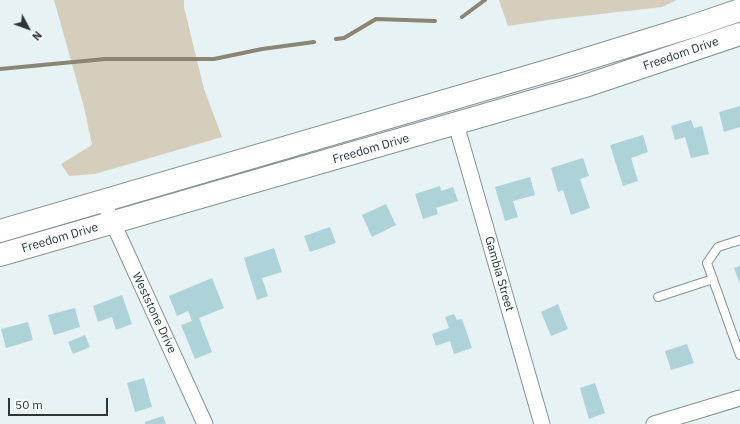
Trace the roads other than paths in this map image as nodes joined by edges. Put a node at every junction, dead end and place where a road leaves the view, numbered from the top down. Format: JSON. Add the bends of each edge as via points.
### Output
{"nodes":[{"id":1,"x":740,"y":10,"type":"edge"},
{"id":2,"x":740,"y":34,"type":"edge"},
{"id":3,"x":456,"y":124,"type":"junction"},
{"id":4,"x":103,"y":201,"type":"junction"},
{"id":5,"x":113,"y":223,"type":"junction"},
{"id":6,"x":0,"y":231,"type":"edge"},
{"id":7,"x":740,"y":240,"type":"edge"},
{"id":8,"x":0,"y":256,"type":"edge"},
{"id":9,"x":714,"y":279,"type":"junction"},
{"id":10,"x":658,"y":297,"type":"dead end"},
{"id":11,"x":740,"y":355,"type":"edge"},
{"id":12,"x":740,"y":398,"type":"edge"},
{"id":13,"x":205,"y":424,"type":"edge"},
{"id":14,"x":542,"y":424,"type":"edge"},
{"id":15,"x":654,"y":424,"type":"edge"}],
"edges":[{"from":1,"to":4,"type":"main road","name":"Freedom Drive","via":[[539,73]]},
{"from":2,"to":3,"type":"main road","name":"Freedom Drive","via":[[585,86]]},
{"from":3,"to":5,"type":"main road","name":"Freedom Drive"},
{"from":3,"to":14,"type":"street","name":"Gambia Street"},
{"from":4,"to":5,"type":"street","name":"Weststone Drive"},
{"from":4,"to":6,"type":"main road","name":"Freedom Drive"},
{"from":5,"to":8,"type":"main road","name":"Freedom Drive"},
{"from":5,"to":13,"type":"street","name":"Weststone Drive"},
{"from":7,"to":9,"type":"lane","via":[[718,247],[708,262]]},
{"from":9,"to":10,"type":"lane"},
{"from":9,"to":11,"type":"lane"},
{"from":12,"to":15,"type":"street"}]}
